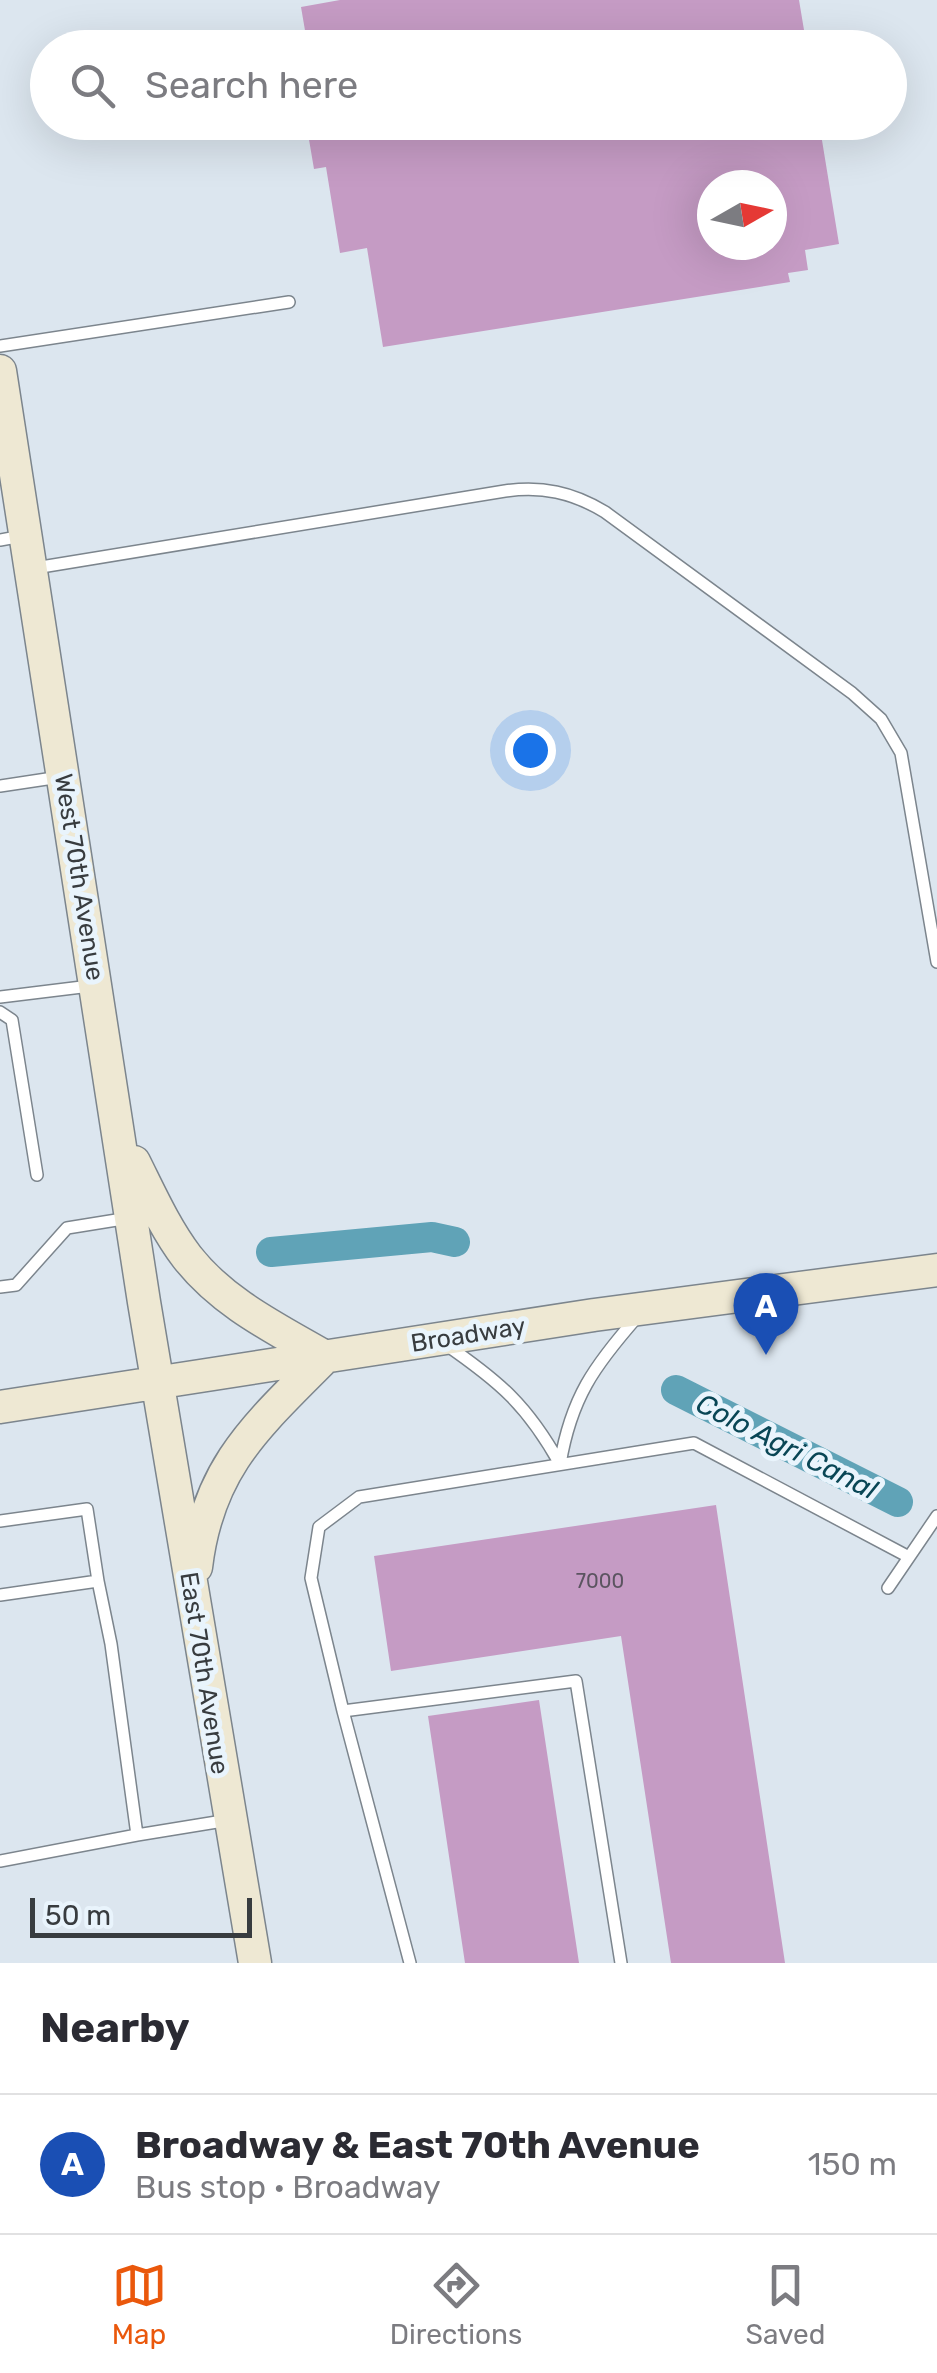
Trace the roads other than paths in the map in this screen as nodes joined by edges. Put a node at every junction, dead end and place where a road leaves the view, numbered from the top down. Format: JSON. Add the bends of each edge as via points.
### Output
{"nodes":[{"id":1,"x":289,"y":302,"type":"dead end"},
{"id":2,"x":0,"y":346,"type":"edge"},
{"id":3,"x":0,"y":371,"type":"edge"},
{"id":4,"x":13,"y":538,"type":"edge"},
{"id":5,"x":31,"y":569,"type":"junction"},
{"id":6,"x":65,"y":776,"type":"junction"},
{"id":7,"x":0,"y":786,"type":"edge"},
{"id":8,"x":937,"y":962,"type":"edge"},
{"id":9,"x":96,"y":985,"type":"junction"},
{"id":10,"x":0,"y":996,"type":"edge"},
{"id":11,"x":0,"y":1012,"type":"edge"},
{"id":12,"x":118,"y":1130,"type":"junction"},
{"id":13,"x":37,"y":1175,"type":"dead end"},
{"id":14,"x":132,"y":1218,"type":"junction"},
{"id":15,"x":937,"y":1270,"type":"edge"},
{"id":16,"x":0,"y":1287,"type":"edge"},
{"id":17,"x":646,"y":1308,"type":"junction"},
{"id":18,"x":437,"y":1339,"type":"junction"},
{"id":19,"x":325,"y":1357,"type":"junction"},
{"id":20,"x":158,"y":1383,"type":"junction"},
{"id":21,"x":0,"y":1407,"type":"edge"},
{"id":22,"x":560,"y":1464,"type":"junction"},
{"id":23,"x":937,"y":1516,"type":"edge"},
{"id":24,"x":0,"y":1521,"type":"edge"},
{"id":25,"x":910,"y":1557,"type":"junction"},
{"id":26,"x":98,"y":1581,"type":"junction"},
{"id":27,"x":888,"y":1588,"type":"dead end"},
{"id":28,"x":0,"y":1596,"type":"edge"},
{"id":29,"x":196,"y":1621,"type":"junction"},
{"id":30,"x":343,"y":1712,"type":"junction"},
{"id":31,"x":229,"y":1820,"type":"junction"},
{"id":32,"x":138,"y":1835,"type":"junction"},
{"id":33,"x":0,"y":1861,"type":"edge"},
{"id":34,"x":255,"y":1963,"type":"edge"},
{"id":35,"x":410,"y":1963,"type":"edge"},
{"id":36,"x":621,"y":1963,"type":"edge"}],
"edges":[{"from":1,"to":2,"type":"lane"},
{"from":3,"to":4,"type":"main road","name":"West 70th Avenue"},
{"from":4,"to":5,"type":"main road","name":"West 70th Avenue"},
{"from":5,"to":6,"type":"main road","name":"West 70th Avenue"},
{"from":5,"to":8,"type":"lane","via":[[504,491],[538,488],[580,498],[881,718],[901,753]]},
{"from":6,"to":7,"type":"lane"},
{"from":6,"to":9,"type":"main road","name":"West 70th Avenue"},
{"from":9,"to":10,"type":"lane"},
{"from":9,"to":12,"type":"main road","name":"West 70th Avenue"},
{"from":11,"to":13,"type":"lane","via":[[12,1020]]},
{"from":12,"to":14,"type":"main road","name":"West 70th Avenue"},
{"from":12,"to":19,"type":"main road","via":[[160,1216],[198,1270],[253,1316]]},
{"from":14,"to":16,"type":"lane","via":[[67,1228],[16,1285]]},
{"from":14,"to":20,"type":"main road","name":"West 70th Avenue"},
{"from":15,"to":17,"type":"main road","name":"Broadway"},
{"from":17,"to":18,"type":"main road","name":"Broadway"},
{"from":17,"to":22,"type":"lane","via":[[584,1386]]},
{"from":18,"to":19,"type":"main road","name":"Broadway"},
{"from":18,"to":22,"type":"lane","via":[[518,1400]]},
{"from":19,"to":20,"type":"main road","name":"Broadway"},
{"from":19,"to":29,"type":"main road","via":[[246,1439],[220,1478],[202,1526]]},
{"from":20,"to":21,"type":"main road","name":"Broadway"},
{"from":20,"to":29,"type":"main road","name":"East 70th Avenue"},
{"from":22,"to":25,"type":"lane","via":[[694,1443]]},
{"from":22,"to":30,"type":"lane","via":[[360,1497],[319,1528],[311,1578]]},
{"from":23,"to":25,"type":"lane"},
{"from":24,"to":26,"type":"lane","via":[[87,1509]]},
{"from":25,"to":27,"type":"lane"},
{"from":26,"to":28,"type":"lane"},
{"from":26,"to":32,"type":"lane"},
{"from":29,"to":31,"type":"main road","name":"East 70th Avenue"},
{"from":30,"to":35,"type":"lane"},
{"from":30,"to":36,"type":"lane","via":[[576,1681]]},
{"from":31,"to":32,"type":"lane"},
{"from":31,"to":34,"type":"main road","name":"East 70th Avenue"},
{"from":32,"to":33,"type":"lane"}]}
